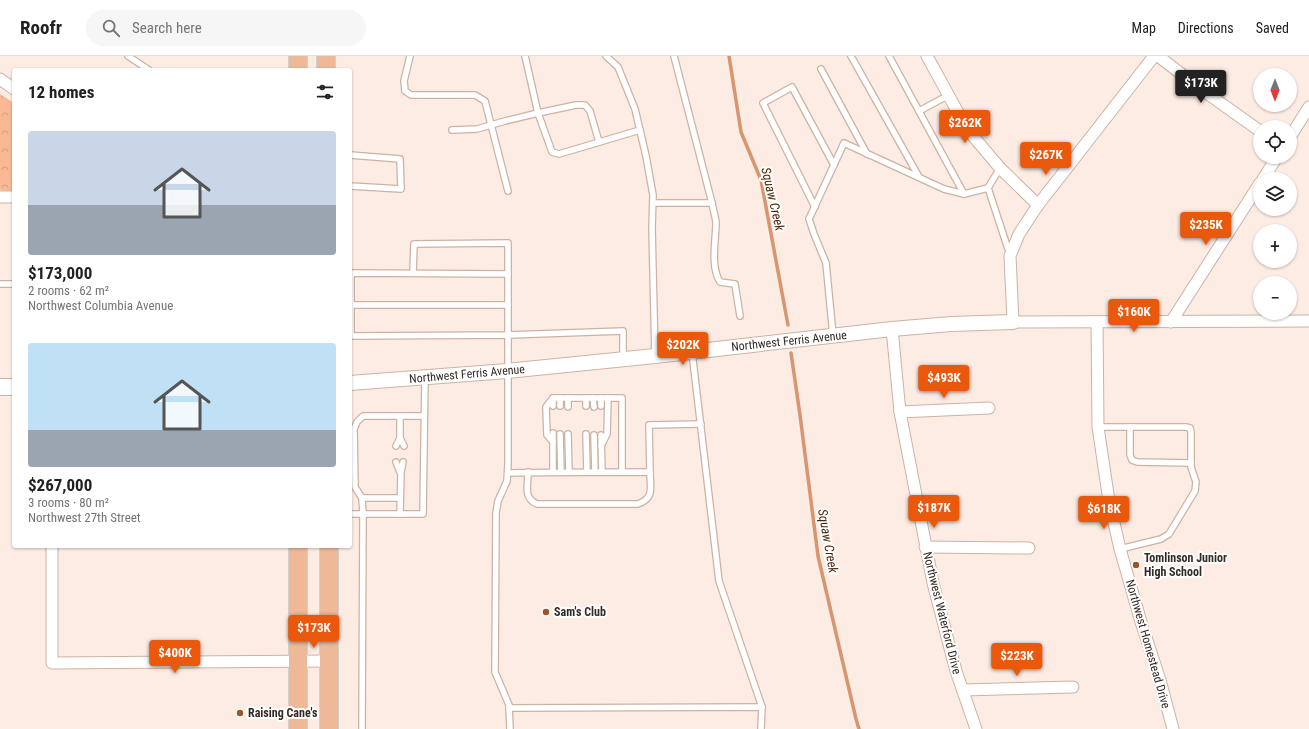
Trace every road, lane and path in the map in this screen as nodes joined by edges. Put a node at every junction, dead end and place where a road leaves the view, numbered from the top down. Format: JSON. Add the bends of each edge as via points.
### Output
{"nodes":[{"id":1,"x":128,"y":56,"type":"edge"},
{"id":2,"x":298,"y":56,"type":"edge"},
{"id":3,"x":326,"y":56,"type":"edge"},
{"id":4,"x":410,"y":56,"type":"edge"},
{"id":5,"x":525,"y":56,"type":"edge"},
{"id":6,"x":606,"y":56,"type":"edge"},
{"id":7,"x":674,"y":56,"type":"edge"},
{"id":8,"x":851,"y":56,"type":"edge"},
{"id":9,"x":890,"y":56,"type":"edge"},
{"id":10,"x":927,"y":56,"type":"edge"},
{"id":11,"x":1154,"y":56,"type":"edge"},
{"id":12,"x":1158,"y":56,"type":"edge"},
{"id":13,"x":146,"y":68,"type":"edge"},
{"id":14,"x":298,"y":68,"type":"edge"},
{"id":15,"x":326,"y":68,"type":"edge"},
{"id":16,"x":821,"y":69,"type":"dead end"},
{"id":17,"x":0,"y":79,"type":"edge"},
{"id":18,"x":12,"y":88,"type":"edge"},
{"id":19,"x":949,"y":95,"type":"junction"},
{"id":20,"x":1309,"y":107,"type":"edge"},
{"id":21,"x":919,"y":111,"type":"junction"},
{"id":22,"x":538,"y":113,"type":"junction"},
{"id":23,"x":492,"y":125,"type":"junction"},
{"id":24,"x":1253,"y":126,"type":"edge"},
{"id":25,"x":1297,"y":126,"type":"edge"},
{"id":26,"x":452,"y":130,"type":"dead end"},
{"id":27,"x":640,"y":130,"type":"junction"},
{"id":28,"x":599,"y":142,"type":"junction"},
{"id":29,"x":868,"y":154,"type":"junction"},
{"id":30,"x":352,"y":155,"type":"edge"},
{"id":31,"x":834,"y":165,"type":"junction"},
{"id":32,"x":1000,"y":168,"type":"junction"},
{"id":33,"x":919,"y":177,"type":"junction"},
{"id":34,"x":352,"y":186,"type":"edge"},
{"id":35,"x":988,"y":188,"type":"junction"},
{"id":36,"x":508,"y":191,"type":"dead end"},
{"id":37,"x":964,"y":194,"type":"junction"},
{"id":38,"x":1253,"y":195,"type":"edge"},
{"id":39,"x":0,"y":197,"type":"edge"},
{"id":40,"x":12,"y":197,"type":"edge"},
{"id":41,"x":653,"y":203,"type":"junction"},
{"id":42,"x":712,"y":203,"type":"junction"},
{"id":43,"x":1038,"y":206,"type":"junction"},
{"id":44,"x":815,"y":207,"type":"junction"},
{"id":45,"x":1010,"y":256,"type":"junction"},
{"id":46,"x":352,"y":273,"type":"edge"},
{"id":47,"x":413,"y":273,"type":"junction"},
{"id":48,"x":508,"y":274,"type":"junction"},
{"id":49,"x":0,"y":284,"type":"edge"},
{"id":50,"x":12,"y":284,"type":"edge"},
{"id":51,"x":352,"y":305,"type":"edge"},
{"id":52,"x":508,"y":305,"type":"junction"},
{"id":53,"x":740,"y":316,"type":"dead end"},
{"id":54,"x":1309,"y":321,"type":"edge"},
{"id":55,"x":1013,"y":322,"type":"junction"},
{"id":56,"x":1097,"y":322,"type":"junction"},
{"id":57,"x":1171,"y":322,"type":"junction"},
{"id":58,"x":892,"y":329,"type":"junction"},
{"id":59,"x":508,"y":335,"type":"junction"},
{"id":60,"x":352,"y":336,"type":"edge"},
{"id":61,"x":833,"y":336,"type":"junction"},
{"id":62,"x":692,"y":352,"type":"junction"},
{"id":63,"x":655,"y":356,"type":"junction"},
{"id":64,"x":623,"y":359,"type":"junction"},
{"id":65,"x":507,"y":371,"type":"junction"},
{"id":66,"x":425,"y":377,"type":"junction"},
{"id":67,"x":352,"y":383,"type":"edge"},
{"id":68,"x":0,"y":387,"type":"edge"},
{"id":69,"x":12,"y":387,"type":"edge"},
{"id":70,"x":553,"y":398,"type":"junction"},
{"id":71,"x":560,"y":398,"type":"junction"},
{"id":72,"x":568,"y":398,"type":"junction"},
{"id":73,"x":586,"y":398,"type":"junction"},
{"id":74,"x":593,"y":398,"type":"junction"},
{"id":75,"x":601,"y":398,"type":"junction"},
{"id":76,"x":608,"y":398,"type":"junction"},
{"id":77,"x":553,"y":406,"type":"dead end"},
{"id":78,"x":560,"y":406,"type":"dead end"},
{"id":79,"x":586,"y":406,"type":"dead end"},
{"id":80,"x":601,"y":406,"type":"dead end"},
{"id":81,"x":568,"y":407,"type":"dead end"},
{"id":82,"x":594,"y":407,"type":"dead end"},
{"id":83,"x":989,"y":408,"type":"dead end"},
{"id":84,"x":900,"y":412,"type":"junction"},
{"id":85,"x":400,"y":416,"type":"junction"},
{"id":86,"x":424,"y":416,"type":"junction"},
{"id":87,"x":701,"y":424,"type":"junction"},
{"id":88,"x":1098,"y":427,"type":"junction"},
{"id":89,"x":1130,"y":427,"type":"junction"},
{"id":90,"x":553,"y":433,"type":"dead end"},
{"id":91,"x":560,"y":434,"type":"dead end"},
{"id":92,"x":568,"y":434,"type":"dead end"},
{"id":93,"x":586,"y":434,"type":"dead end"},
{"id":94,"x":594,"y":435,"type":"dead end"},
{"id":95,"x":601,"y":435,"type":"dead end"},
{"id":96,"x":400,"y":438,"type":"junction"},
{"id":97,"x":553,"y":442,"type":"junction"},
{"id":98,"x":396,"y":446,"type":"dead end"},
{"id":99,"x":404,"y":446,"type":"dead end"},
{"id":100,"x":601,"y":446,"type":"junction"},
{"id":101,"x":396,"y":462,"type":"dead end"},
{"id":102,"x":404,"y":462,"type":"dead end"},
{"id":103,"x":1191,"y":463,"type":"junction"},
{"id":104,"x":400,"y":472,"type":"junction"},
{"id":105,"x":528,"y":472,"type":"junction"},
{"id":106,"x":553,"y":472,"type":"junction"},
{"id":107,"x":561,"y":472,"type":"junction"},
{"id":108,"x":569,"y":472,"type":"junction"},
{"id":109,"x":587,"y":472,"type":"junction"},
{"id":110,"x":595,"y":472,"type":"junction"},
{"id":111,"x":602,"y":472,"type":"junction"},
{"id":112,"x":622,"y":472,"type":"junction"},
{"id":113,"x":650,"y":472,"type":"junction"},
{"id":114,"x":508,"y":473,"type":"junction"},
{"id":115,"x":362,"y":498,"type":"junction"},
{"id":116,"x":400,"y":498,"type":"junction"},
{"id":117,"x":352,"y":514,"type":"edge"},
{"id":118,"x":363,"y":514,"type":"junction"},
{"id":119,"x":400,"y":514,"type":"junction"},
{"id":120,"x":925,"y":547,"type":"junction"},
{"id":121,"x":52,"y":548,"type":"edge"},
{"id":122,"x":298,"y":548,"type":"edge"},
{"id":123,"x":329,"y":548,"type":"edge"},
{"id":124,"x":1029,"y":548,"type":"dead end"},
{"id":125,"x":1120,"y":549,"type":"junction"},
{"id":126,"x":298,"y":661,"type":"junction"},
{"id":127,"x":330,"y":661,"type":"junction"},
{"id":128,"x":1073,"y":687,"type":"dead end"},
{"id":129,"x":963,"y":690,"type":"junction"},
{"id":130,"x":762,"y":707,"type":"junction"},
{"id":131,"x":509,"y":708,"type":"junction"},
{"id":132,"x":298,"y":721,"type":"edge"},
{"id":133,"x":306,"y":729,"type":"edge"},
{"id":134,"x":329,"y":729,"type":"edge"},
{"id":135,"x":362,"y":729,"type":"edge"},
{"id":136,"x":510,"y":729,"type":"edge"},
{"id":137,"x":761,"y":729,"type":"edge"},
{"id":138,"x":976,"y":729,"type":"edge"},
{"id":139,"x":1173,"y":729,"type":"edge"}],
"edges":[{"from":1,"to":13,"type":"lane"},
{"from":2,"to":14,"type":"main road"},
{"from":3,"to":15,"type":"main road"},
{"from":4,"to":23,"type":"lane","via":[[404,81],[405,90],[411,95],[475,95],[485,101]]},
{"from":5,"to":22,"type":"lane"},
{"from":6,"to":27,"type":"lane","via":[[618,68],[635,108]]},
{"from":7,"to":42,"type":"lane"},
{"from":8,"to":33,"type":"lane"},
{"from":9,"to":21,"type":"lane"},
{"from":10,"to":19,"type":"street"},
{"from":11,"to":43,"type":"street"},
{"from":12,"to":24,"type":"street"},
{"from":16,"to":29,"type":"lane"},
{"from":17,"to":18,"type":"street"},
{"from":19,"to":21,"type":"lane"},
{"from":19,"to":32,"type":"street","via":[[967,129]]},
{"from":20,"to":25,"type":"street"},
{"from":21,"to":37,"type":"lane"},
{"from":22,"to":23,"type":"lane"},
{"from":22,"to":28,"type":"lane","via":[[576,105],[585,106],[590,111]]},
{"from":22,"to":28,"type":"lane","via":[[552,152],[559,154]]},
{"from":23,"to":26,"type":"lane","via":[[477,129]]},
{"from":23,"to":36,"type":"lane"},
{"from":27,"to":28,"type":"lane"},
{"from":27,"to":41,"type":"lane"},
{"from":29,"to":31,"type":"lane","via":[[844,144]]},
{"from":29,"to":33,"type":"lane"},
{"from":30,"to":34,"type":"lane","via":[[400,159],[400,189]]},
{"from":31,"to":44,"type":"lane"},
{"from":31,"to":44,"type":"lane","via":[[792,87],[763,103]]},
{"from":32,"to":35,"type":"lane"},
{"from":32,"to":43,"type":"street"},
{"from":33,"to":37,"type":"lane","via":[[944,189]]},
{"from":35,"to":37,"type":"lane"},
{"from":35,"to":45,"type":"lane"},
{"from":38,"to":57,"type":"street"},
{"from":39,"to":40,"type":"street"},
{"from":41,"to":42,"type":"lane"},
{"from":41,"to":63,"type":"lane"},
{"from":42,"to":53,"type":"lane","via":[[716,220],[716,275],[720,282],[735,284]]},
{"from":43,"to":45,"type":"street","via":[[1019,234]]},
{"from":44,"to":61,"type":"lane","via":[[809,219],[826,263]]},
{"from":45,"to":55,"type":"street"},
{"from":46,"to":47,"type":"lane"},
{"from":47,"to":48,"type":"lane"},
{"from":47,"to":48,"type":"lane","via":[[414,244],[508,243]]},
{"from":48,"to":52,"type":"lane"},
{"from":49,"to":50,"type":"lane"},
{"from":51,"to":52,"type":"lane"},
{"from":52,"to":59,"type":"lane"},
{"from":54,"to":57,"type":"street"},
{"from":55,"to":56,"type":"street"},
{"from":55,"to":58,"type":"street","name":"Northwest Ferris Avenue"},
{"from":56,"to":57,"type":"street"},
{"from":56,"to":88,"type":"street","name":"Northwest Homestead Drive"},
{"from":58,"to":61,"type":"street","name":"Northwest Ferris Avenue"},
{"from":58,"to":84,"type":"street","name":"Northwest Waterford Drive"},
{"from":59,"to":60,"type":"lane"},
{"from":59,"to":64,"type":"lane","via":[[623,331]]},
{"from":59,"to":65,"type":"lane"},
{"from":61,"to":62,"type":"street","name":"Northwest Ferris Avenue"},
{"from":62,"to":63,"type":"street","name":"Northwest Ferris Avenue"},
{"from":62,"to":87,"type":"lane"},
{"from":63,"to":64,"type":"street","name":"Northwest Ferris Avenue"},
{"from":64,"to":65,"type":"street","name":"Northwest Ferris Avenue"},
{"from":65,"to":66,"type":"street","name":"Northwest Ferris Avenue"},
{"from":65,"to":114,"type":"lane"},
{"from":66,"to":67,"type":"street","name":"Northwest Ferris Avenue"},
{"from":66,"to":86,"type":"lane"},
{"from":68,"to":69,"type":"main road"},
{"from":70,"to":71,"type":"lane"},
{"from":70,"to":77,"type":"lane"},
{"from":70,"to":97,"type":"lane","via":[[546,407],[547,435]]},
{"from":71,"to":72,"type":"lane"},
{"from":71,"to":78,"type":"lane"},
{"from":72,"to":73,"type":"lane"},
{"from":72,"to":81,"type":"lane"},
{"from":73,"to":74,"type":"lane"},
{"from":73,"to":79,"type":"lane"},
{"from":74,"to":75,"type":"lane"},
{"from":74,"to":82,"type":"lane"},
{"from":75,"to":76,"type":"lane"},
{"from":75,"to":80,"type":"lane"},
{"from":76,"to":100,"type":"lane","via":[[607,434]]},
{"from":76,"to":112,"type":"lane","via":[[622,398]]},
{"from":83,"to":84,"type":"street"},
{"from":84,"to":120,"type":"street","name":"Northwest Waterford Drive"},
{"from":85,"to":86,"type":"lane"},
{"from":85,"to":96,"type":"lane"},
{"from":85,"to":115,"type":"lane","via":[[362,416],[357,422],[354,429],[355,487]]},
{"from":86,"to":119,"type":"lane","via":[[423,514]]},
{"from":87,"to":113,"type":"lane","via":[[649,425]]},
{"from":87,"to":130,"type":"lane","via":[[719,581]]},
{"from":88,"to":89,"type":"lane"},
{"from":88,"to":125,"type":"street","name":"Northwest Homestead Drive","via":[[1109,501]]},
{"from":89,"to":103,"type":"lane","via":[[1132,460]]},
{"from":89,"to":103,"type":"lane","via":[[1190,428]]},
{"from":90,"to":97,"type":"lane"},
{"from":91,"to":107,"type":"lane"},
{"from":92,"to":108,"type":"lane"},
{"from":93,"to":109,"type":"lane"},
{"from":94,"to":110,"type":"lane"},
{"from":95,"to":100,"type":"lane"},
{"from":96,"to":98,"type":"lane"},
{"from":96,"to":99,"type":"lane"},
{"from":97,"to":106,"type":"lane"},
{"from":100,"to":111,"type":"lane"},
{"from":101,"to":104,"type":"lane"},
{"from":102,"to":104,"type":"lane"},
{"from":103,"to":125,"type":"lane","via":[[1196,482],[1195,490],[1169,534],[1161,539]]},
{"from":104,"to":116,"type":"lane"},
{"from":105,"to":106,"type":"lane"},
{"from":105,"to":113,"type":"lane","via":[[528,497],[537,504],[638,504],[646,502],[650,496]]},
{"from":105,"to":114,"type":"lane"},
{"from":106,"to":107,"type":"lane"},
{"from":107,"to":108,"type":"lane"},
{"from":108,"to":109,"type":"lane"},
{"from":109,"to":110,"type":"lane"},
{"from":110,"to":111,"type":"lane"},
{"from":111,"to":112,"type":"lane"},
{"from":112,"to":113,"type":"lane"},
{"from":114,"to":131,"type":"lane","via":[[496,513],[495,672]]},
{"from":115,"to":116,"type":"lane"},
{"from":115,"to":118,"type":"lane"},
{"from":116,"to":119,"type":"lane"},
{"from":117,"to":118,"type":"lane"},
{"from":118,"to":119,"type":"lane"},
{"from":118,"to":135,"type":"lane"},
{"from":120,"to":124,"type":"street"},
{"from":120,"to":129,"type":"street","name":"Northwest Waterford Drive"},
{"from":121,"to":126,"type":"street","via":[[52,663]]},
{"from":122,"to":126,"type":"main road"},
{"from":123,"to":127,"type":"main road"},
{"from":125,"to":139,"type":"street","name":"Northwest Homestead Drive"},
{"from":126,"to":127,"type":"street"},
{"from":126,"to":132,"type":"main road"},
{"from":127,"to":134,"type":"main road"},
{"from":128,"to":129,"type":"street"},
{"from":129,"to":138,"type":"street","name":"Northwest Waterford Drive"},
{"from":130,"to":131,"type":"lane"},
{"from":130,"to":137,"type":"lane"},
{"from":131,"to":136,"type":"lane"},
{"from":132,"to":133,"type":"main road"}]}
